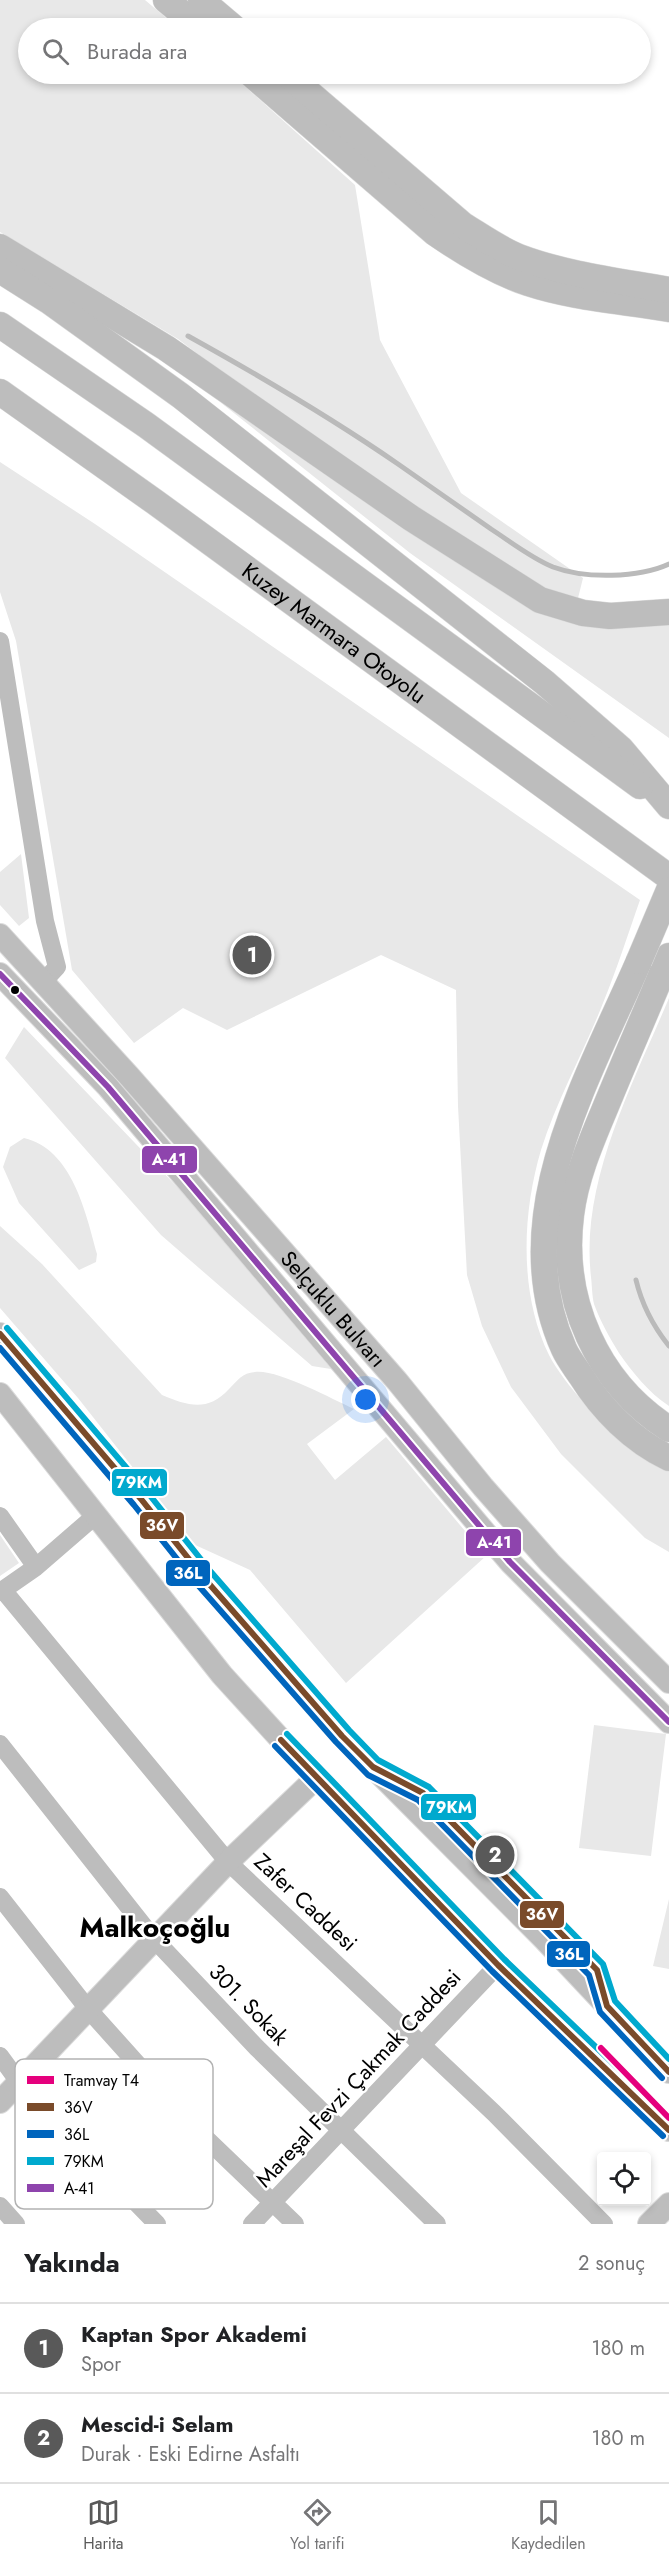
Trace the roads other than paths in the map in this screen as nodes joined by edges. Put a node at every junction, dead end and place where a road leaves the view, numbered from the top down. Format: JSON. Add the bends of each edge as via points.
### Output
{"nodes":[{"id":1,"x":166,"y":0,"type":"edge"},
{"id":2,"x":201,"y":0,"type":"edge"},
{"id":3,"x":188,"y":18,"type":"edge"},
{"id":4,"x":222,"y":18,"type":"edge"},
{"id":5,"x":263,"y":84,"type":"edge"},
{"id":6,"x":299,"y":84,"type":"edge"},
{"id":7,"x":0,"y":247,"type":"edge"},
{"id":8,"x":0,"y":270,"type":"edge"},
{"id":9,"x":669,"y":290,"type":"edge"},
{"id":10,"x":669,"y":309,"type":"edge"},
{"id":11,"x":0,"y":325,"type":"edge"},
{"id":12,"x":0,"y":392,"type":"edge"},
{"id":13,"x":669,"y":612,"type":"edge"},
{"id":14,"x":0,"y":641,"type":"edge"},
{"id":15,"x":669,"y":806,"type":"edge"},
{"id":16,"x":632,"y":850,"type":"junction"},
{"id":17,"x":669,"y":877,"type":"edge"},
{"id":18,"x":669,"y":890,"type":"edge"},
{"id":19,"x":669,"y":897,"type":"edge"},
{"id":20,"x":0,"y":934,"type":"edge"},
{"id":21,"x":666,"y":964,"type":"edge"},
{"id":22,"x":0,"y":974,"type":"edge"},
{"id":23,"x":44,"y":981,"type":"junction"},
{"id":24,"x":0,"y":1334,"type":"edge"},
{"id":25,"x":3,"y":1402,"type":"edge"},
{"id":26,"x":669,"y":1429,"type":"edge"},
{"id":27,"x":669,"y":1458,"type":"edge"},
{"id":28,"x":96,"y":1515,"type":"junction"},
{"id":29,"x":0,"y":1516,"type":"edge"},
{"id":30,"x":36,"y":1567,"type":"junction"},
{"id":31,"x":2,"y":1591,"type":"edge"},
{"id":32,"x":669,"y":1682,"type":"edge"},
{"id":33,"x":669,"y":1722,"type":"edge"},
{"id":34,"x":0,"y":1744,"type":"edge"},
{"id":35,"x":316,"y":1778,"type":"junction"},
{"id":36,"x":228,"y":1862,"type":"junction"},
{"id":37,"x":0,"y":1898,"type":"edge"},
{"id":38,"x":154,"y":1939,"type":"junction"},
{"id":39,"x":498,"y":1965,"type":"junction"},
{"id":40,"x":88,"y":2009,"type":"junction"},
{"id":41,"x":422,"y":2046,"type":"junction"},
{"id":42,"x":0,"y":2056,"type":"edge"},
{"id":43,"x":41,"y":2059,"type":"edge"},
{"id":44,"x":133,"y":2059,"type":"edge"},
{"id":45,"x":669,"y":2072,"type":"edge"},
{"id":46,"x":15,"y":2077,"type":"edge"},
{"id":47,"x":15,"y":2086,"type":"edge"},
{"id":48,"x":0,"y":2102,"type":"edge"},
{"id":49,"x":341,"y":2130,"type":"junction"},
{"id":50,"x":669,"y":2130,"type":"edge"},
{"id":51,"x":213,"y":2145,"type":"edge"},
{"id":52,"x":273,"y":2203,"type":"junction"},
{"id":53,"x":669,"y":2204,"type":"edge"},
{"id":54,"x":0,"y":2206,"type":"edge"},
{"id":55,"x":142,"y":2209,"type":"edge"},
{"id":56,"x":16,"y":2224,"type":"edge"},
{"id":57,"x":157,"y":2224,"type":"edge"},
{"id":58,"x":252,"y":2224,"type":"edge"},
{"id":59,"x":295,"y":2224,"type":"edge"},
{"id":60,"x":437,"y":2224,"type":"edge"},
{"id":61,"x":604,"y":2224,"type":"edge"},
{"id":62,"x":649,"y":2224,"type":"edge"}],
"edges":[{"from":1,"to":3,"type":"highway"},
{"from":2,"to":4,"type":"highway"},
{"from":5,"to":10,"type":"highway","via":[[435,233],[471,257],[529,284]]},
{"from":6,"to":9,"type":"highway","via":[[463,225],[491,243],[519,257],[582,275]]},
{"from":7,"to":13,"type":"highway","via":[[166,348],[411,519],[540,600],[560,608],[610,616]]},
{"from":8,"to":15,"type":"highway","via":[[181,396],[544,682],[621,748]]},
{"from":11,"to":15,"type":"highway","via":[[146,425]]},
{"from":12,"to":16,"type":"highway","name":"Kuzey Marmara Otoyolu"},
{"from":14,"to":23,"type":"street","via":[[45,921],[57,967]]},
{"from":16,"to":17,"type":"highway","name":"Kuzey Marmara Otoyolu"},
{"from":16,"to":19,"type":"highway"},
{"from":18,"to":27,"type":"highway","bridge":true,"via":[[559,1153],[546,1215],[544,1270],[564,1349],[584,1381],[600,1404],[628,1431]]},
{"from":20,"to":23,"type":"main road","name":"Selçuklu Bulvarı"},
{"from":21,"to":26,"type":"highway","via":[[586,1156],[571,1214],[569,1243],[576,1301],[596,1354],[629,1397]]},
{"from":22,"to":33,"type":"main road","name":"Selçuklu Bulvarı","via":[[108,1087],[510,1562]]},
{"from":23,"to":32,"type":"main road","name":"Selçuklu Bulvarı","via":[[389,1372],[550,1563]]},
{"from":24,"to":45,"type":"main road","via":[[342,1736],[544,1939]]},
{"from":25,"to":28,"type":"main road"},
{"from":28,"to":30,"type":"street"},
{"from":28,"to":35,"type":"main road","via":[[222,1675]]},
{"from":29,"to":30,"type":"street"},
{"from":30,"to":31,"type":"street"},
{"from":31,"to":36,"type":"street","name":"Zafer Caddesi"},
{"from":34,"to":38,"type":"street","name":"301. Sokak"},
{"from":35,"to":36,"type":"main road"},
{"from":35,"to":39,"type":"main road"},
{"from":36,"to":38,"type":"main road"},
{"from":36,"to":41,"type":"street","name":"Zafer Caddesi"},
{"from":37,"to":40,"type":"street"},
{"from":38,"to":40,"type":"main road"},
{"from":38,"to":49,"type":"street","name":"301. Sokak"},
{"from":39,"to":41,"type":"street","name":"Mareşal Fevzi Çakmak Caddesi"},
{"from":39,"to":50,"type":"main road"},
{"from":40,"to":43,"type":"main road"},
{"from":40,"to":44,"type":"street"},
{"from":41,"to":49,"type":"street","name":"Mareşal Fevzi Çakmak Caddesi"},
{"from":41,"to":61,"type":"street","name":"Zafer Caddesi"},
{"from":42,"to":46,"type":"street"},
{"from":47,"to":48,"type":"main road"},
{"from":49,"to":52,"type":"street","name":"Mareşal Fevzi Çakmak Caddesi"},
{"from":49,"to":60,"type":"street","name":"301. Sokak"},
{"from":51,"to":52,"type":"street"},
{"from":52,"to":58,"type":"street","name":"Mareşal Fevzi Çakmak Caddesi"},
{"from":52,"to":59,"type":"street"},
{"from":53,"to":62,"type":"main road"},
{"from":54,"to":56,"type":"street"},
{"from":55,"to":57,"type":"street"}]}
